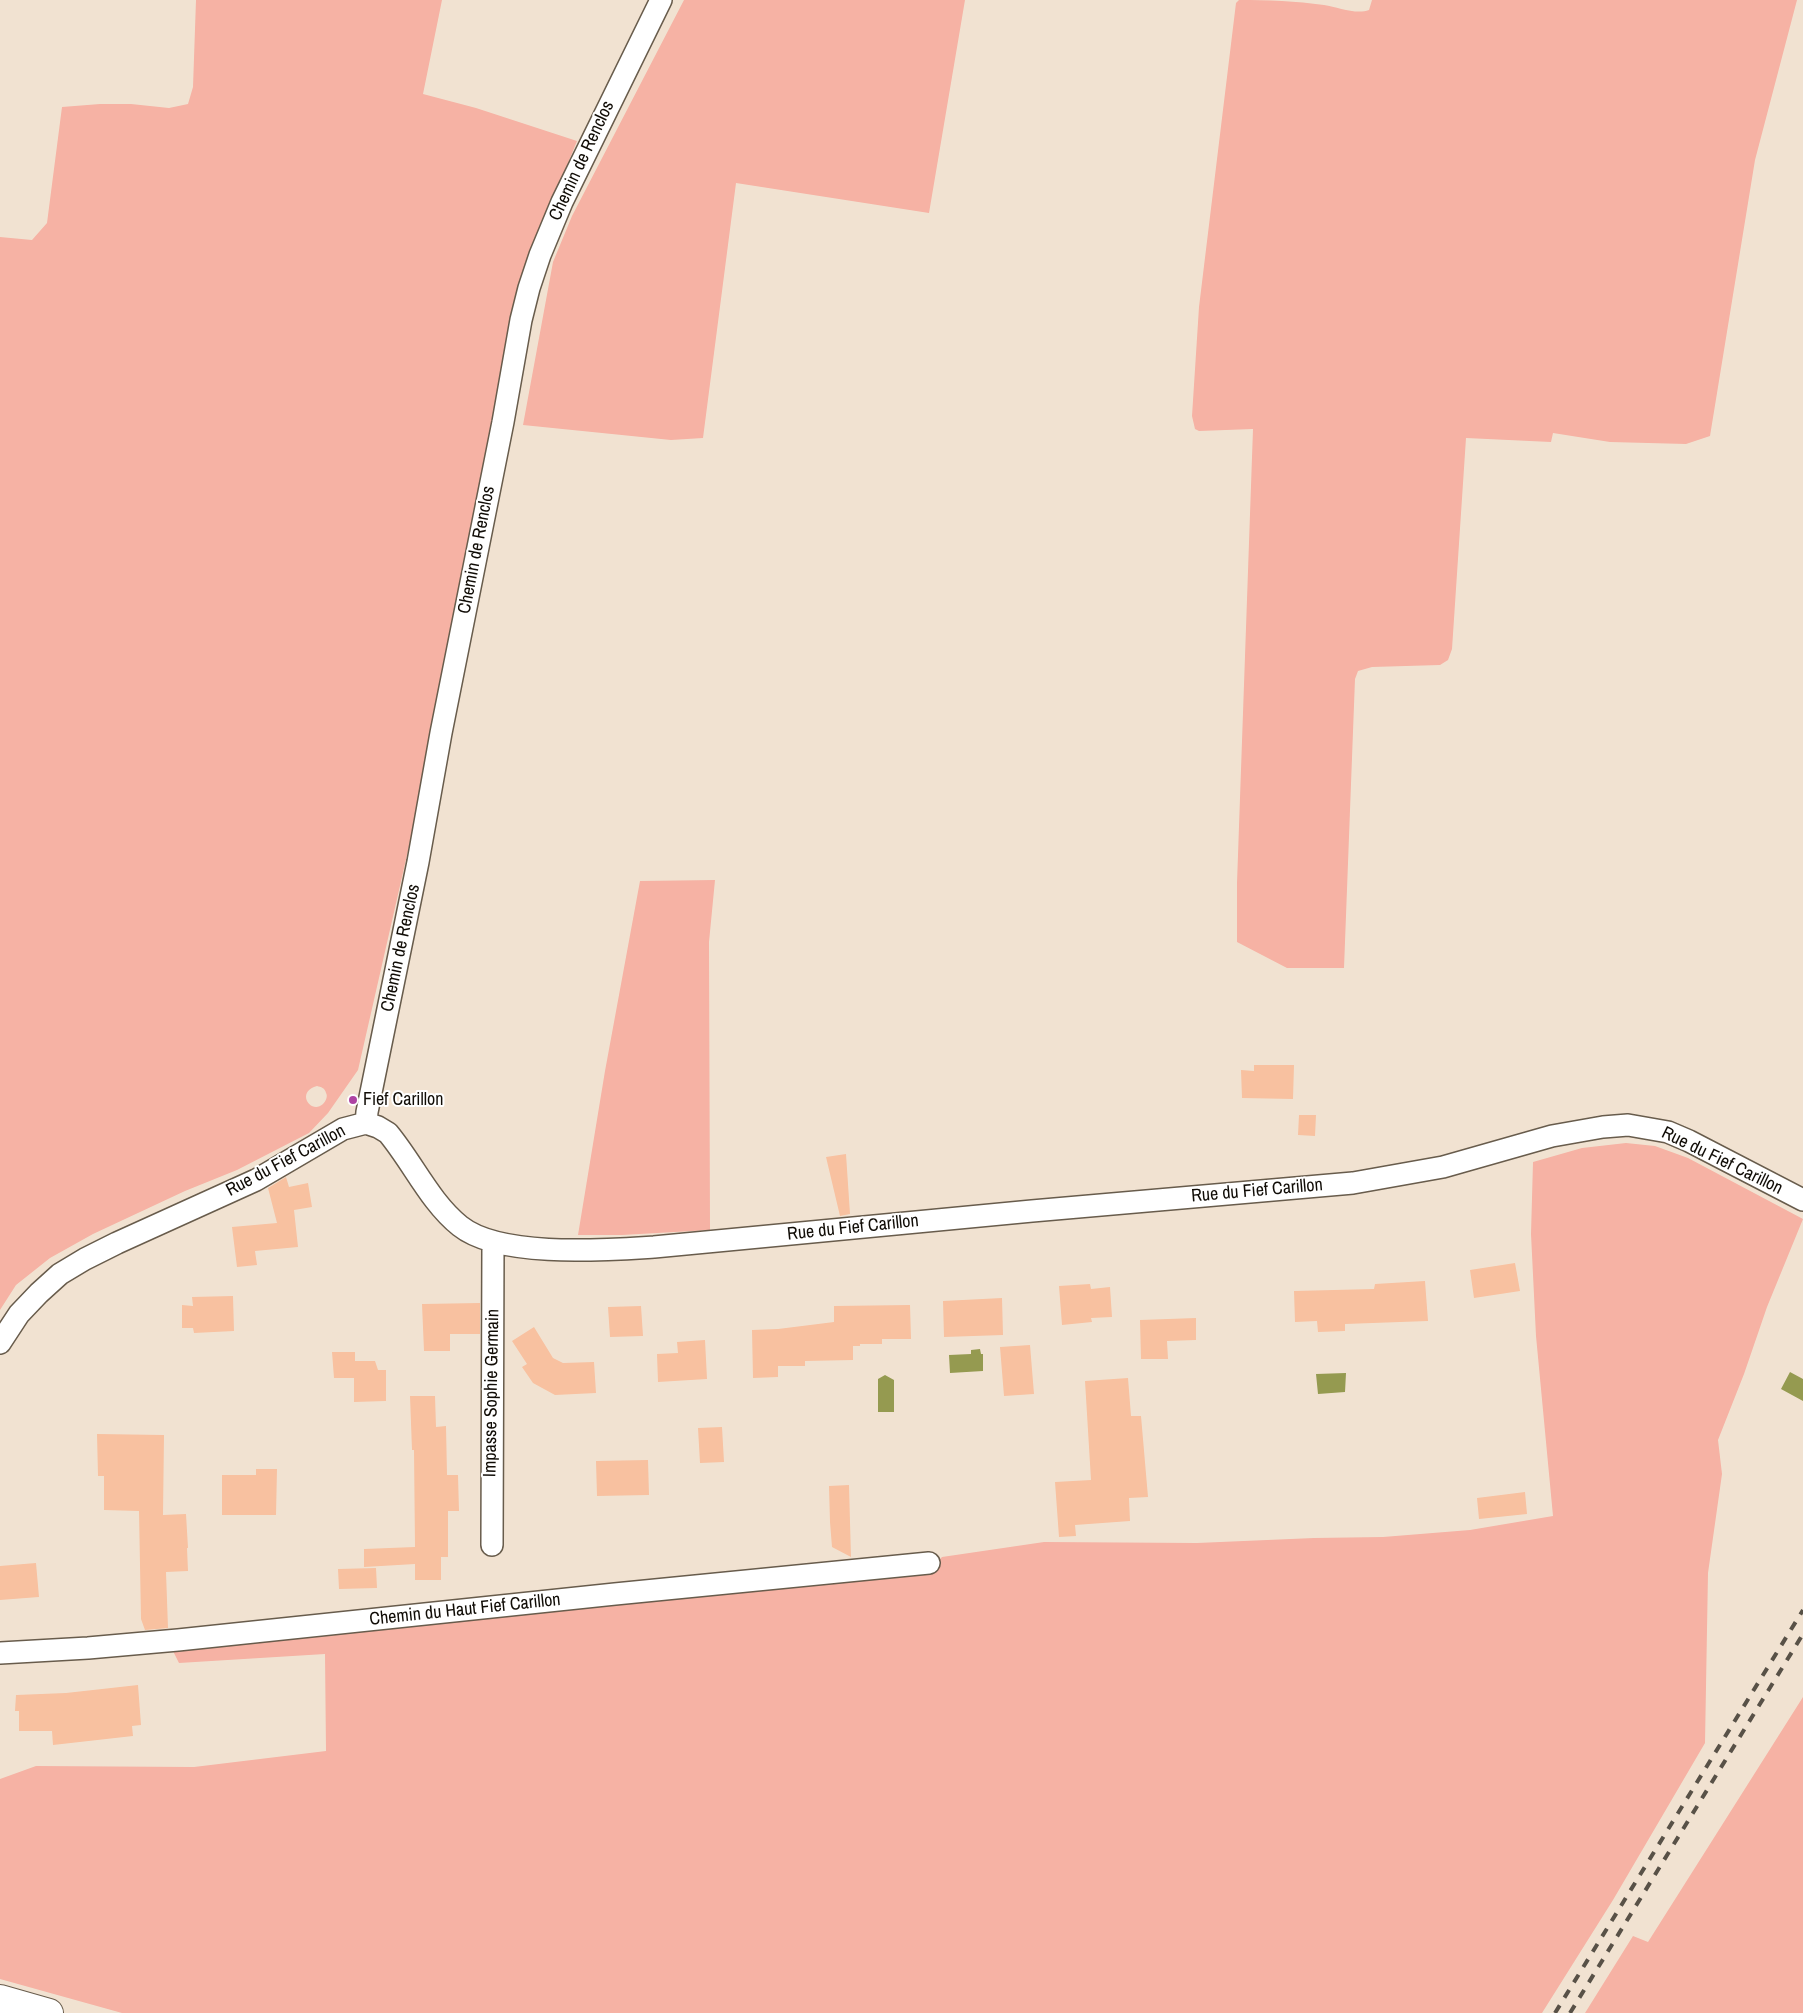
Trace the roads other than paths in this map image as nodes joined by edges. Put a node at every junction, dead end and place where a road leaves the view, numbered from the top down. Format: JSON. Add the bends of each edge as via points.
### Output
{"nodes":[{"id":1,"x":660,"y":0,"type":"edge"},
{"id":2,"x":366,"y":1123,"type":"junction"},
{"id":3,"x":1803,"y":1200,"type":"edge"},
{"id":4,"x":493,"y":1242,"type":"junction"},
{"id":5,"x":0,"y":1343,"type":"edge"},
{"id":6,"x":492,"y":1545,"type":"dead end"},
{"id":7,"x":929,"y":1563,"type":"dead end"},
{"id":8,"x":0,"y":1653,"type":"edge"},
{"id":9,"x":0,"y":1999,"type":"edge"},
{"id":10,"x":49,"y":2013,"type":"edge"}],
"edges":[{"from":1,"to":2,"type":"street","name":"Chemin de Renclos","via":[[562,202],[529,288]]},
{"from":2,"to":4,"type":"street","name":"Rue du Fief Carillon","via":[[388,1133],[435,1199],[461,1227]]},
{"from":2,"to":5,"type":"street","name":"Rue du Fief Carillon","via":[[343,1129],[256,1180],[135,1234],[60,1274],[19,1314]]},
{"from":3,"to":4,"type":"street","name":"Rue du Fief Carillon","via":[[1675,1135],[1628,1125],[1552,1136],[1443,1167],[1343,1184],[654,1247],[553,1249]]},
{"from":4,"to":6,"type":"street","name":"Impasse Sophie Germain"},
{"from":7,"to":8,"type":"street","name":"Chemin du Haut Fief Carillon","via":[[160,1642]]},
{"from":9,"to":10,"type":"main road"}]}
